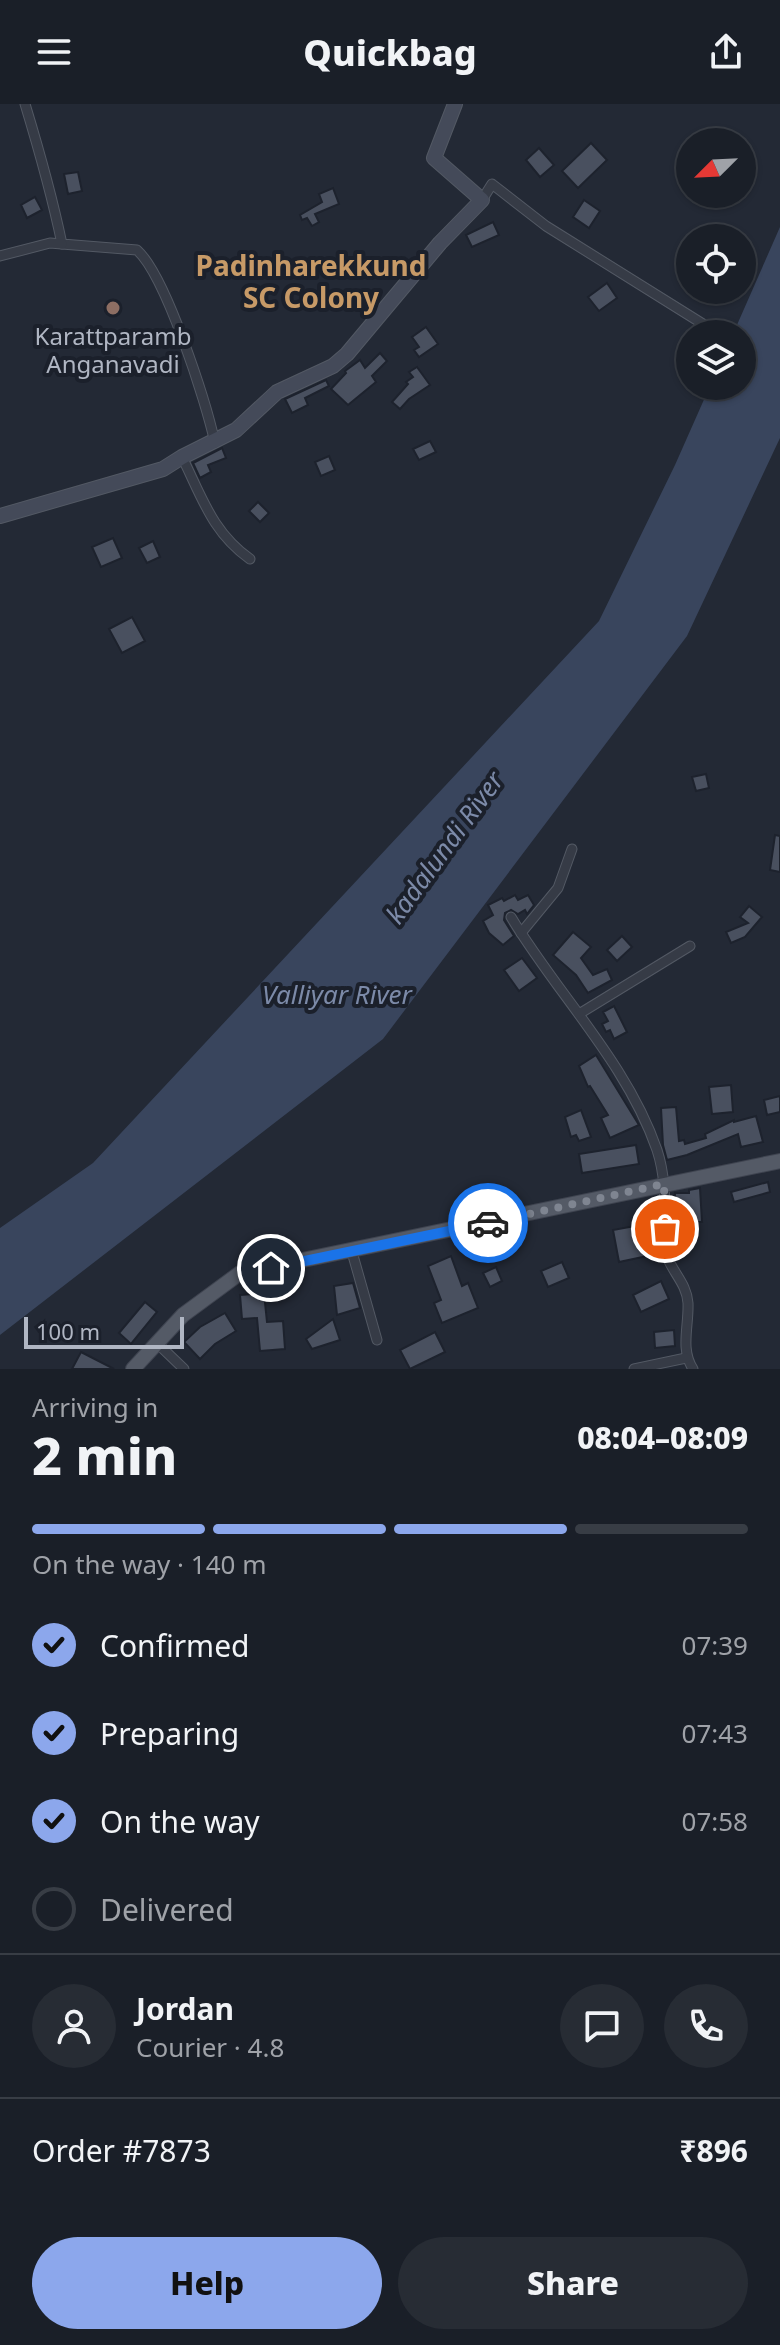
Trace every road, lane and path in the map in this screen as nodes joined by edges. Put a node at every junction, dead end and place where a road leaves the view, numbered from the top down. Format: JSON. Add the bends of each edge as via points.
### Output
{"nodes":[{"id":1,"x":25,"y":104,"type":"edge"},
{"id":2,"x":455,"y":104,"type":"edge"},
{"id":3,"x":482,"y":200,"type":"junction"},
{"id":4,"x":62,"y":244,"type":"junction"},
{"id":5,"x":0,"y":256,"type":"edge"},
{"id":6,"x":697,"y":320,"type":"edge"},
{"id":7,"x":215,"y":443,"type":"junction"},
{"id":8,"x":182,"y":457,"type":"junction"},
{"id":9,"x":0,"y":516,"type":"edge"},
{"id":10,"x":250,"y":559,"type":"dead end"},
{"id":11,"x":572,"y":849,"type":"dead end"},
{"id":12,"x":511,"y":917,"type":"dead end"},
{"id":13,"x":521,"y":933,"type":"junction"},
{"id":14,"x":690,"y":946,"type":"dead end"},
{"id":15,"x":579,"y":1014,"type":"junction"},
{"id":16,"x":780,"y":1161,"type":"edge"},
{"id":17,"x":664,"y":1184,"type":"junction"},
{"id":18,"x":352,"y":1252,"type":"junction"},
{"id":19,"x":377,"y":1340,"type":"dead end"},
{"id":20,"x":157,"y":1343,"type":"junction"},
{"id":21,"x":686,"y":1358,"type":"junction"},
{"id":22,"x":133,"y":1369,"type":"edge"},
{"id":23,"x":184,"y":1369,"type":"edge"},
{"id":24,"x":634,"y":1369,"type":"edge"},
{"id":25,"x":693,"y":1369,"type":"edge"}],
"edges":[{"from":1,"to":4,"type":"street"},
{"from":2,"to":3,"type":"main road","via":[[434,158]]},
{"from":3,"to":6,"type":"street","via":[[492,184],[546,226]]},
{"from":3,"to":7,"type":"main road","via":[[347,354],[277,392]]},
{"from":4,"to":5,"type":"street"},
{"from":4,"to":7,"type":"street","via":[[137,250],[142,255],[186,349]]},
{"from":7,"to":8,"type":"main road"},
{"from":8,"to":9,"type":"main road","via":[[163,469]]},
{"from":8,"to":10,"type":"street","via":[[220,533]]},
{"from":11,"to":13,"type":"street","via":[[558,888]]},
{"from":12,"to":13,"type":"street"},
{"from":13,"to":15,"type":"street"},
{"from":14,"to":15,"type":"street"},
{"from":15,"to":17,"type":"street","via":[[633,1097],[657,1151]]},
{"from":16,"to":17,"type":"main road"},
{"from":17,"to":18,"type":"main road"},
{"from":17,"to":21,"type":"street","via":[[665,1252],[686,1288]]},
{"from":18,"to":19,"type":"street"},
{"from":18,"to":20,"type":"main road","via":[[240,1273],[183,1315]]},
{"from":20,"to":22,"type":"main road"},
{"from":20,"to":23,"type":"street"},
{"from":21,"to":24,"type":"street"},
{"from":21,"to":25,"type":"street"}]}
